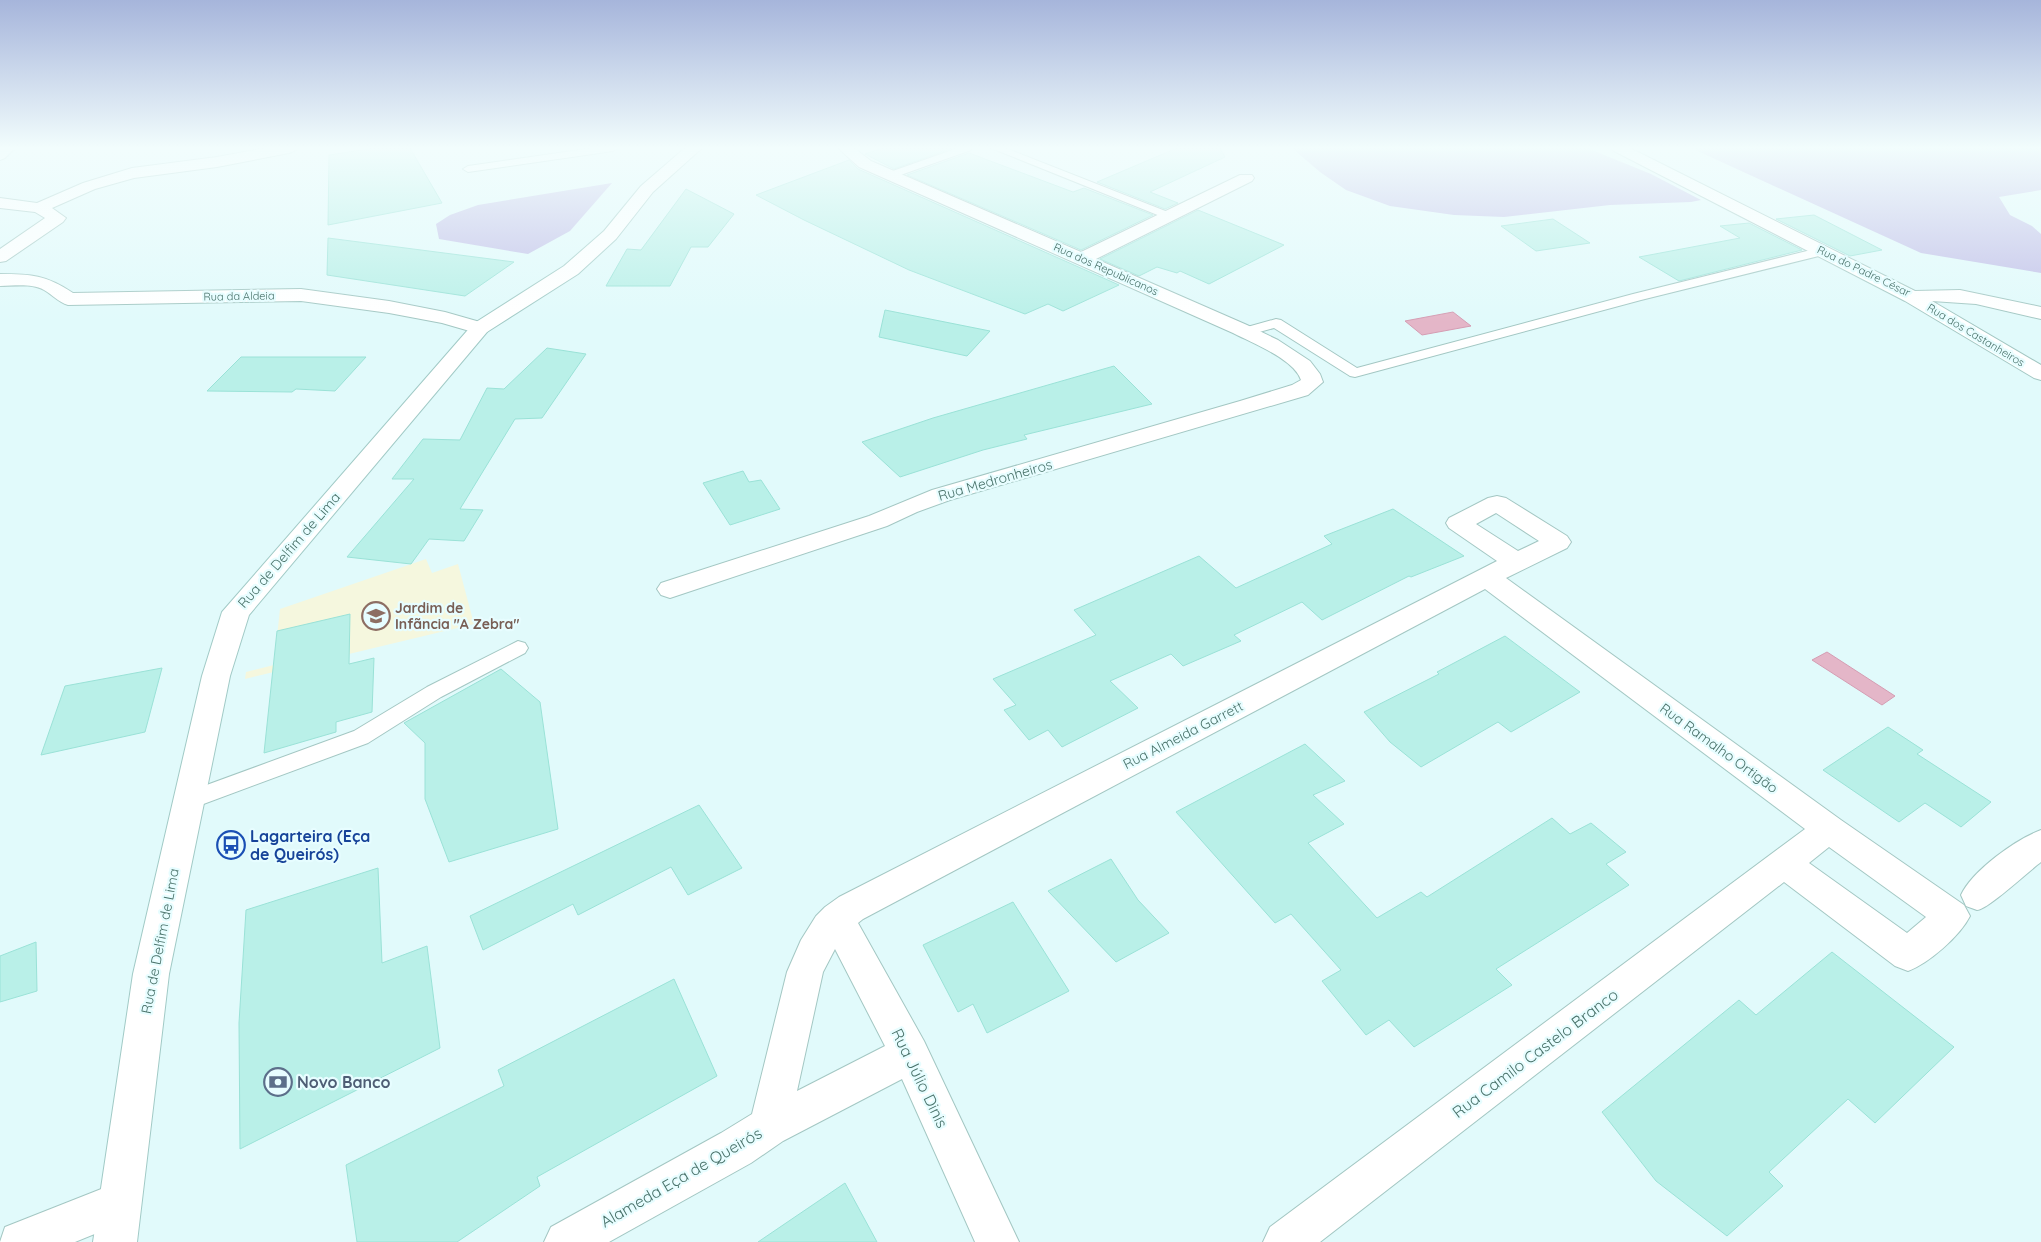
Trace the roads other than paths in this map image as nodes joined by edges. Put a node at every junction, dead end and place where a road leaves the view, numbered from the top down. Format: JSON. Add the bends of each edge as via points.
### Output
{"nodes":[{"id":1,"x":23,"y":206,"type":"edge"},
{"id":2,"x":44,"y":206,"type":"edge"},
{"id":3,"x":633,"y":206,"type":"edge"},
{"id":4,"x":961,"y":206,"type":"edge"},
{"id":5,"x":1143,"y":206,"type":"edge"},
{"id":6,"x":1189,"y":206,"type":"edge"},
{"id":7,"x":1734,"y":206,"type":"edge"},
{"id":8,"x":39,"y":208,"type":"junction"},
{"id":9,"x":1169,"y":216,"type":"junction"},
{"id":10,"x":1823,"y":251,"type":"junction"},
{"id":11,"x":0,"y":257,"type":"edge"},
{"id":12,"x":1082,"y":259,"type":"junction"},
{"id":13,"x":0,"y":280,"type":"edge"},
{"id":14,"x":1912,"y":297,"type":"junction"},
{"id":15,"x":2041,"y":313,"type":"edge"},
{"id":16,"x":480,"y":328,"type":"junction"},
{"id":17,"x":1246,"y":332,"type":"junction"},
{"id":18,"x":1310,"y":372,"type":"joint"},
{"id":19,"x":2041,"y":374,"type":"edge"},
{"id":20,"x":1516,"y":562,"type":"dead end"},
{"id":21,"x":1487,"y":577,"type":"junction"},
{"id":22,"x":670,"y":589,"type":"dead end"},
{"id":23,"x":518,"y":648,"type":"dead end"},
{"id":24,"x":190,"y":800,"type":"junction"},
{"id":25,"x":1829,"y":829,"type":"junction"},
{"id":26,"x":2041,"y":844,"type":"edge"},
{"id":27,"x":1785,"y":864,"type":"junction"},
{"id":28,"x":1965,"y":906,"type":"junction"},
{"id":29,"x":844,"y":913,"type":"junction"},
{"id":30,"x":910,"y":1054,"type":"junction"},
{"id":31,"x":769,"y":1127,"type":"junction"},
{"id":32,"x":117,"y":1222,"type":"edge"},
{"id":33,"x":20,"y":1242,"type":"edge"},
{"id":34,"x":566,"y":1242,"type":"edge"},
{"id":35,"x":998,"y":1242,"type":"edge"},
{"id":36,"x":1285,"y":1242,"type":"edge"}],
"edges":[{"from":1,"to":8,"type":"street"},
{"from":2,"to":8,"type":"street"},
{"from":3,"to":16,"type":"street","name":"Rua de Delfim de Lima","via":[[610,235],[571,270]]},
{"from":4,"to":12,"type":"street","name":"Rua dos Republicanos"},
{"from":5,"to":9,"type":"lane"},
{"from":6,"to":9,"type":"street"},
{"from":7,"to":10,"type":"street","name":"Rua do Padre César"},
{"from":8,"to":11,"type":"street","via":[[58,218]]},
{"from":9,"to":12,"type":"street"},
{"from":10,"to":14,"type":"street","name":"Rua do Padre César"},
{"from":10,"to":17,"type":"lane","via":[[1355,373],[1276,323]]},
{"from":12,"to":17,"type":"street","name":"Rua dos Republicanos"},
{"from":13,"to":16,"type":"street","name":"Rua da Aldeia","via":[[30,280],[50,286],[68,298],[91,300],[301,295],[389,307]]},
{"from":14,"to":15,"type":"street","name":"Rua do Padre César","via":[[1930,293]]},
{"from":14,"to":19,"type":"street","name":"Rua dos Castanheiros"},
{"from":16,"to":24,"type":"street","name":"Rua de Delfim de Lima","via":[[236,612],[216,676]]},
{"from":17,"to":18,"type":"street","name":"Rua dos Republicanos","via":[[1296,359]]},
{"from":18,"to":22,"type":"street","name":"Rua Medronheiros","via":[[1312,382],[1300,390],[941,495],[878,521]]},
{"from":20,"to":21,"type":"street","name":"Rua Almeida Garrett"},
{"from":21,"to":25,"type":"street","name":"Rua Ramalho Ortigão"},
{"from":21,"to":29,"type":"street","name":"Rua Almeida Garrett"},
{"from":23,"to":24,"type":"lane","via":[[434,692],[361,737]]},
{"from":24,"to":32,"type":"street","name":"Rua de Delfim de Lima","via":[[151,974]]},
{"from":25,"to":27,"type":"street","name":"Rua Camilo Castelo Branco"},
{"from":25,"to":28,"type":"street","name":"Rua Ramalho Ortigão"},
{"from":26,"to":28,"type":"street"},
{"from":27,"to":28,"type":"street","via":[[1908,955]]},
{"from":27,"to":36,"type":"street","name":"Rua Camilo Castelo Branco"},
{"from":29,"to":30,"type":"street","name":"Rua Júlio Dinis"},
{"from":29,"to":31,"type":"street","name":"Alameda Eça de Queirós","via":[[821,939],[805,972]]},
{"from":30,"to":31,"type":"street","name":"Alameda Eça de Queirós"},
{"from":30,"to":35,"type":"street","name":"Rua Júlio Dinis"},
{"from":31,"to":34,"type":"street","name":"Alameda Eça de Queirós"},
{"from":32,"to":33,"type":"street"}]}
